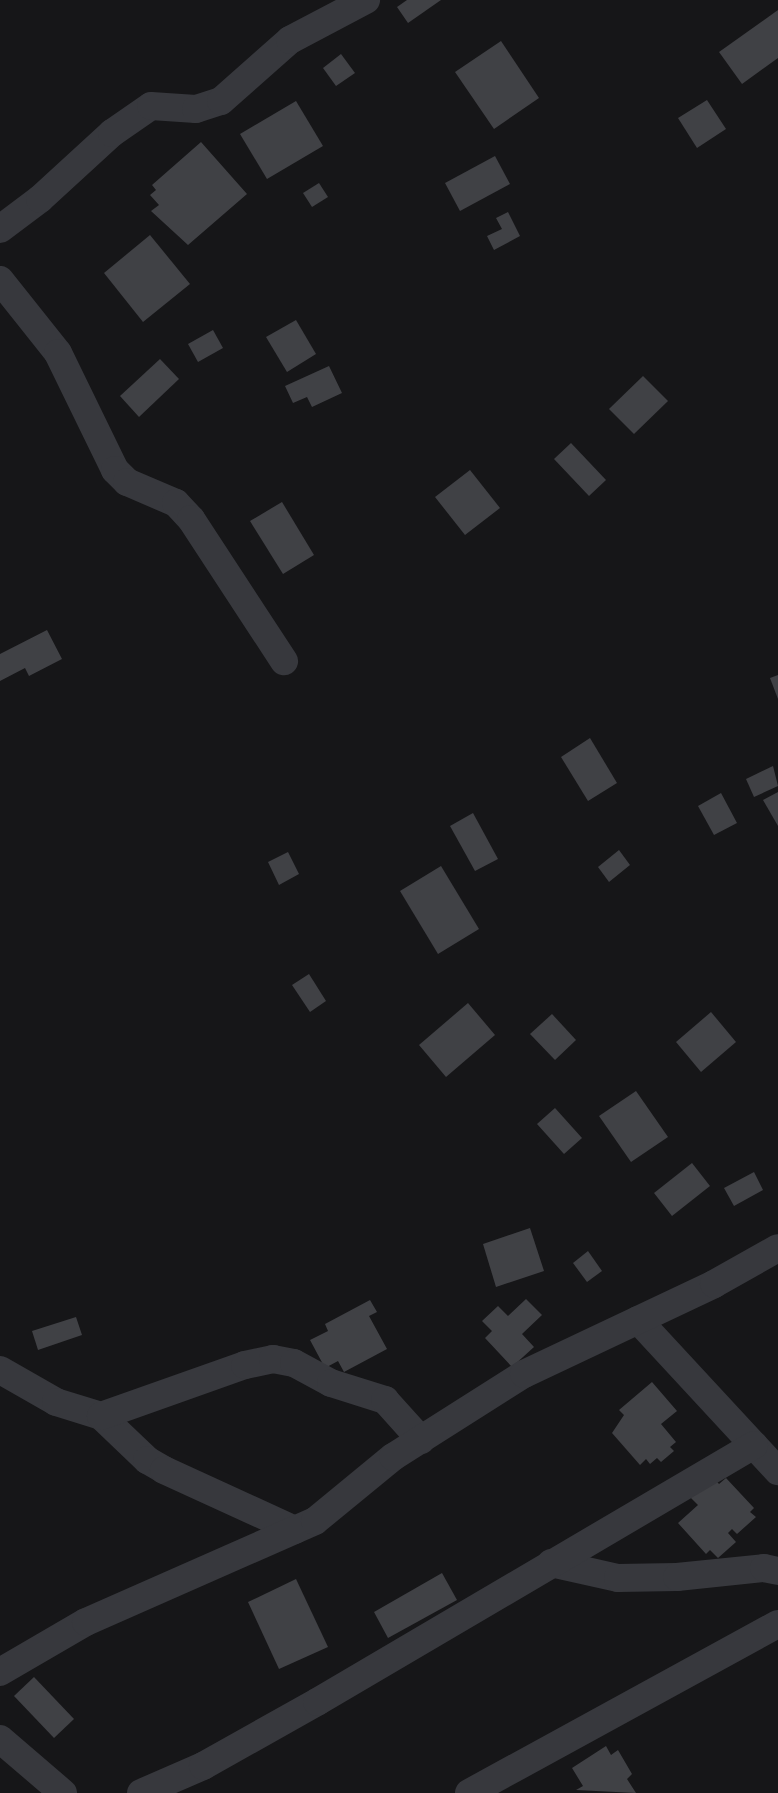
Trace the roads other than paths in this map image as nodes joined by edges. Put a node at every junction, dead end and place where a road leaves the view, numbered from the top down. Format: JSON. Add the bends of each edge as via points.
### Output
{"nodes":[{"id":1,"x":366,"y":0,"type":"edge"},
{"id":2,"x":0,"y":229,"type":"edge"},
{"id":3,"x":0,"y":280,"type":"edge"},
{"id":4,"x":284,"y":661,"type":"dead end"},
{"id":5,"x":778,"y":1248,"type":"edge"},
{"id":6,"x":638,"y":1320,"type":"junction"},
{"id":7,"x":0,"y":1370,"type":"edge"},
{"id":8,"x":101,"y":1416,"type":"junction"},
{"id":9,"x":421,"y":1440,"type":"junction"},
{"id":10,"x":754,"y":1445,"type":"junction"},
{"id":11,"x":778,"y":1471,"type":"edge"},
{"id":12,"x":295,"y":1530,"type":"junction"},
{"id":13,"x":551,"y":1563,"type":"junction"},
{"id":14,"x":778,"y":1571,"type":"edge"},
{"id":15,"x":778,"y":1624,"type":"edge"},
{"id":16,"x":0,"y":1672,"type":"edge"},
{"id":17,"x":0,"y":1739,"type":"edge"},
{"id":18,"x":63,"y":1793,"type":"edge"},
{"id":19,"x":141,"y":1793,"type":"edge"},
{"id":20,"x":469,"y":1793,"type":"edge"}],
"edges":[{"from":1,"to":2,"type":"street","via":[[290,40],[221,101],[196,109],[152,106],[145,110],[112,133]]},
{"from":3,"to":4,"type":"street","via":[[58,353],[115,470],[127,482],[176,503],[191,519]]},
{"from":5,"to":6,"type":"street"},
{"from":6,"to":9,"type":"street","via":[[524,1374]]},
{"from":6,"to":10,"type":"street"},
{"from":7,"to":8,"type":"street","via":[[56,1402]]},
{"from":8,"to":9,"type":"street","via":[[245,1365],[273,1359],[294,1363],[331,1383],[385,1400]]},
{"from":8,"to":12,"type":"street","via":[[147,1460]]},
{"from":9,"to":12,"type":"street","via":[[393,1457],[315,1521]]},
{"from":10,"to":11,"type":"street"},
{"from":10,"to":13,"type":"street"},
{"from":12,"to":16,"type":"street","via":[[86,1622]]},
{"from":13,"to":14,"type":"street","via":[[618,1578],[677,1577],[764,1568]]},
{"from":13,"to":19,"type":"street","via":[[203,1766]]},
{"from":15,"to":20,"type":"street"},
{"from":17,"to":18,"type":"street"}]}
